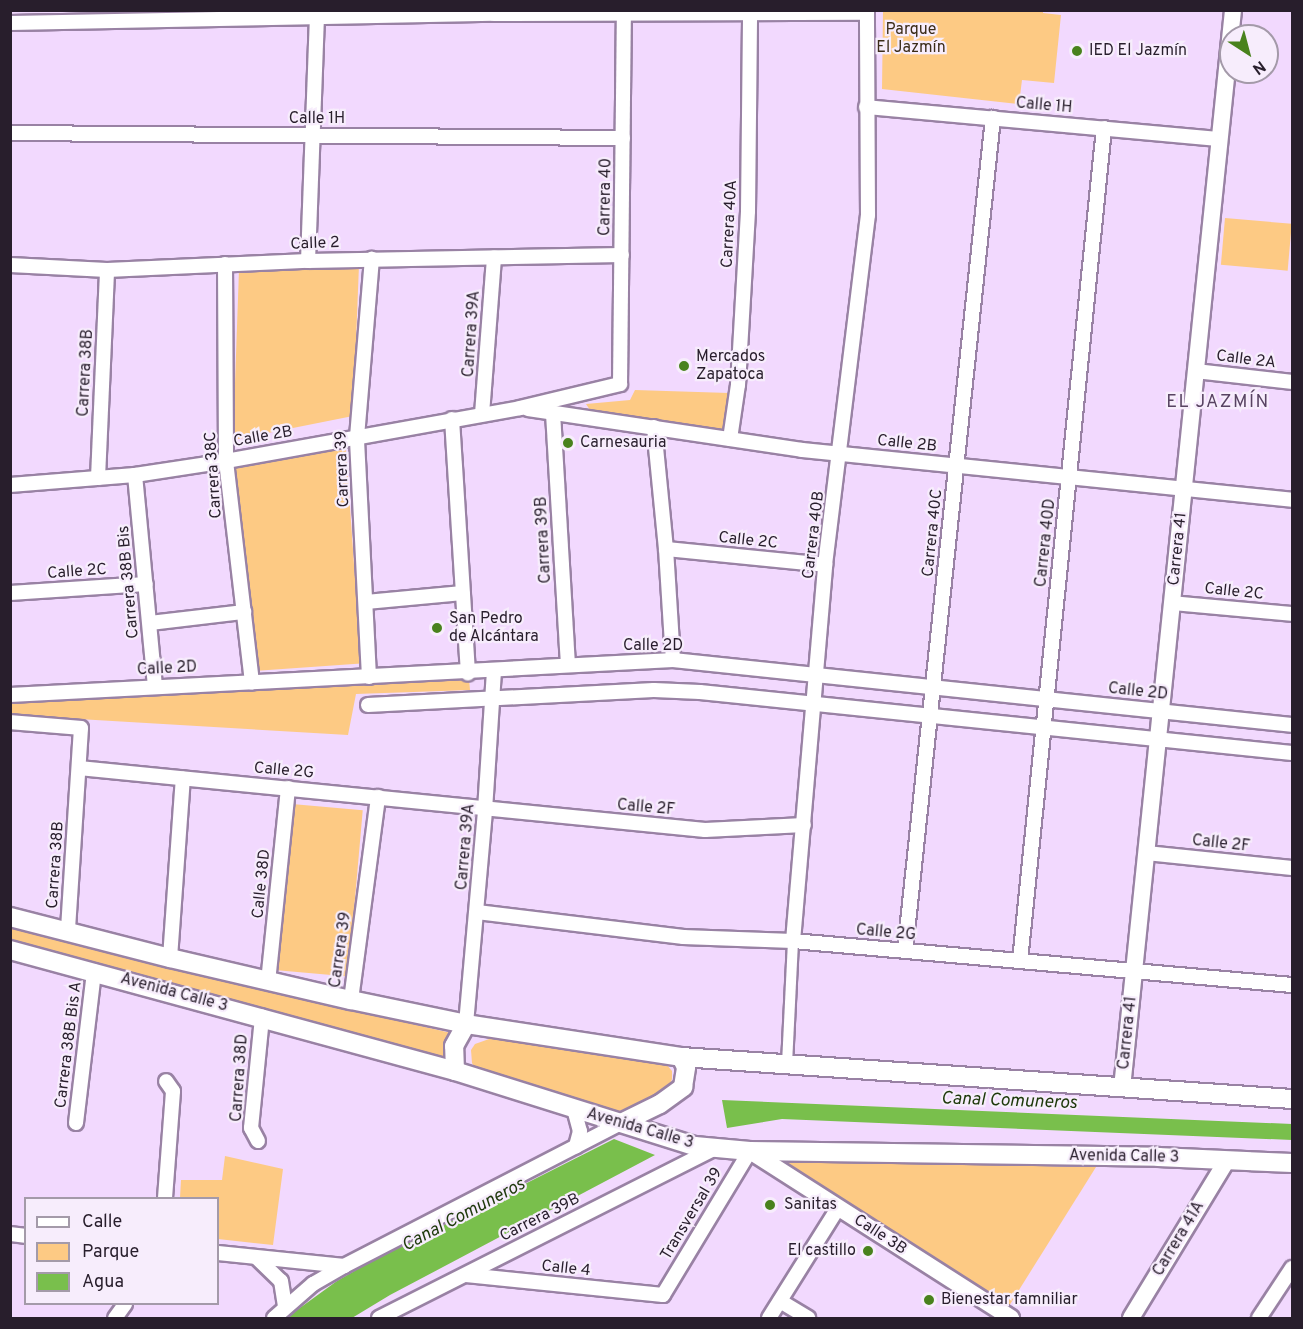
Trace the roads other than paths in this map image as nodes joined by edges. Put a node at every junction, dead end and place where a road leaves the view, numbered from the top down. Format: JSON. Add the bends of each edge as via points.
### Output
{"nodes":[{"id":1,"x":1233,"y":10,"type":"edge"},
{"id":2,"x":494,"y":12,"type":"edge"},
{"id":3,"x":624,"y":12,"type":"edge"},
{"id":4,"x":750,"y":12,"type":"edge"},
{"id":5,"x":867,"y":12,"type":"edge"},
{"id":6,"x":128,"y":15,"type":"edge"},
{"id":7,"x":316,"y":17,"type":"junction"},
{"id":8,"x":10,"y":23,"type":"edge"},
{"id":9,"x":866,"y":107,"type":"junction"},
{"id":10,"x":993,"y":118,"type":"junction"},
{"id":11,"x":1104,"y":128,"type":"junction"},
{"id":12,"x":10,"y":133,"type":"edge"},
{"id":13,"x":312,"y":136,"type":"junction"},
{"id":14,"x":623,"y":138,"type":"junction"},
{"id":15,"x":1220,"y":139,"type":"junction"},
{"id":16,"x":622,"y":255,"type":"junction"},
{"id":17,"x":494,"y":257,"type":"junction"},
{"id":18,"x":372,"y":260,"type":"junction"},
{"id":19,"x":308,"y":261,"type":"junction"},
{"id":20,"x":225,"y":264,"type":"junction"},
{"id":21,"x":10,"y":266,"type":"edge"},
{"id":22,"x":107,"y":270,"type":"junction"},
{"id":23,"x":1196,"y":371,"type":"junction"},
{"id":24,"x":1293,"y":382,"type":"edge"},
{"id":25,"x":620,"y":384,"type":"joint"},
{"id":26,"x":520,"y":408,"type":"junction"},
{"id":27,"x":553,"y":413,"type":"junction"},
{"id":28,"x":482,"y":414,"type":"junction"},
{"id":29,"x":452,"y":419,"type":"junction"},
{"id":30,"x":654,"y":427,"type":"junction"},
{"id":31,"x":357,"y":437,"type":"junction"},
{"id":32,"x":730,"y":439,"type":"junction"},
{"id":33,"x":841,"y":454,"type":"junction"},
{"id":34,"x":226,"y":461,"type":"junction"},
{"id":35,"x":956,"y":466,"type":"junction"},
{"id":36,"x":135,"y":475,"type":"junction"},
{"id":37,"x":1069,"y":477,"type":"junction"},
{"id":38,"x":98,"y":478,"type":"junction"},
{"id":39,"x":11,"y":488,"type":"edge"},
{"id":40,"x":1184,"y":489,"type":"junction"},
{"id":41,"x":1293,"y":500,"type":"edge"},
{"id":42,"x":666,"y":549,"type":"junction"},
{"id":43,"x":825,"y":565,"type":"junction"},
{"id":44,"x":146,"y":584,"type":"junction"},
{"id":45,"x":10,"y":592,"type":"edge"},
{"id":46,"x":463,"y":593,"type":"junction"},
{"id":47,"x":366,"y":602,"type":"junction"},
{"id":48,"x":1172,"y":603,"type":"junction"},
{"id":49,"x":244,"y":612,"type":"junction"},
{"id":50,"x":1293,"y":614,"type":"edge"},
{"id":51,"x":150,"y":622,"type":"junction"},
{"id":52,"x":673,"y":660,"type":"junction"},
{"id":53,"x":568,"y":664,"type":"junction"},
{"id":54,"x":494,"y":672,"type":"junction"},
{"id":55,"x":468,"y":673,"type":"junction"},
{"id":56,"x":818,"y":676,"type":"junction"},
{"id":57,"x":369,"y":677,"type":"junction"},
{"id":58,"x":252,"y":682,"type":"junction"},
{"id":59,"x":155,"y":686,"type":"junction"},
{"id":60,"x":933,"y":687,"type":"junction"},
{"id":61,"x":10,"y":695,"type":"edge"},
{"id":62,"x":493,"y":699,"type":"junction"},
{"id":63,"x":1046,"y":699,"type":"junction"},
{"id":64,"x":815,"y":702,"type":"junction"},
{"id":65,"x":368,"y":705,"type":"dead end"},
{"id":66,"x":1161,"y":711,"type":"junction"},
{"id":67,"x":930,"y":715,"type":"junction"},
{"id":68,"x":10,"y":722,"type":"edge"},
{"id":69,"x":1293,"y":725,"type":"edge"},
{"id":70,"x":1044,"y":727,"type":"junction"},
{"id":71,"x":1158,"y":739,"type":"junction"},
{"id":72,"x":1293,"y":753,"type":"edge"},
{"id":73,"x":79,"y":768,"type":"junction"},
{"id":74,"x":183,"y":778,"type":"junction"},
{"id":75,"x":288,"y":788,"type":"junction"},
{"id":76,"x":378,"y":797,"type":"junction"},
{"id":77,"x":485,"y":810,"type":"junction"},
{"id":78,"x":804,"y":825,"type":"junction"},
{"id":79,"x":1146,"y":853,"type":"junction"},
{"id":80,"x":1293,"y":868,"type":"edge"},
{"id":81,"x":477,"y":912,"type":"junction"},
{"id":82,"x":10,"y":917,"type":"edge"},
{"id":83,"x":68,"y":932,"type":"junction"},
{"id":84,"x":794,"y":941,"type":"junction"},
{"id":85,"x":10,"y":950,"type":"edge"},
{"id":86,"x":905,"y":951,"type":"junction"},
{"id":87,"x":170,"y":958,"type":"junction"},
{"id":88,"x":1020,"y":961,"type":"junction"},
{"id":89,"x":94,"y":971,"type":"junction"},
{"id":90,"x":1134,"y":971,"type":"junction"},
{"id":91,"x":268,"y":982,"type":"junction"},
{"id":92,"x":1293,"y":985,"type":"edge"},
{"id":93,"x":351,"y":1000,"type":"junction"},
{"id":94,"x":262,"y":1017,"type":"junction"},
{"id":95,"x":466,"y":1024,"type":"junction"},
{"id":96,"x":681,"y":1057,"type":"junction"},
{"id":97,"x":787,"y":1064,"type":"junction"},
{"id":98,"x":455,"y":1071,"type":"junction"},
{"id":99,"x":166,"y":1081,"type":"dead end"},
{"id":100,"x":1122,"y":1088,"type":"junction"},
{"id":101,"x":1293,"y":1099,"type":"edge"},
{"id":102,"x":574,"y":1109,"type":"junction"},
{"id":103,"x":76,"y":1123,"type":"dead end"},
{"id":104,"x":621,"y":1123,"type":"junction"},
{"id":105,"x":258,"y":1141,"type":"dead end"},
{"id":106,"x":576,"y":1146,"type":"junction"},
{"id":107,"x":715,"y":1148,"type":"junction"},
{"id":108,"x":750,"y":1151,"type":"junction"},
{"id":109,"x":1227,"y":1160,"type":"junction"},
{"id":110,"x":1293,"y":1163,"type":"edge"},
{"id":111,"x":165,"y":1197,"type":"edge"},
{"id":112,"x":838,"y":1208,"type":"junction"},
{"id":113,"x":219,"y":1253,"type":"edge"},
{"id":114,"x":257,"y":1258,"type":"junction"},
{"id":115,"x":344,"y":1266,"type":"junction"},
{"id":116,"x":1293,"y":1268,"type":"edge"},
{"id":117,"x":465,"y":1275,"type":"junction"},
{"id":118,"x":663,"y":1295,"type":"joint"},
{"id":119,"x":780,"y":1301,"type":"junction"},
{"id":120,"x":124,"y":1305,"type":"edge"},
{"id":121,"x":285,"y":1307,"type":"junction"},
{"id":122,"x":115,"y":1318,"type":"edge"},
{"id":123,"x":273,"y":1318,"type":"edge"},
{"id":124,"x":379,"y":1318,"type":"edge"},
{"id":125,"x":769,"y":1318,"type":"edge"},
{"id":126,"x":808,"y":1318,"type":"edge"},
{"id":127,"x":1011,"y":1318,"type":"edge"},
{"id":128,"x":1131,"y":1318,"type":"edge"},
{"id":129,"x":1259,"y":1318,"type":"edge"}],
"edges":[{"from":1,"to":15,"type":"street","name":"Carrera 41"},
{"from":2,"to":3,"type":"street"},
{"from":2,"to":7,"type":"street"},
{"from":3,"to":4,"type":"street"},
{"from":3,"to":14,"type":"street","name":"Carrera 40"},
{"from":4,"to":5,"type":"street"},
{"from":4,"to":32,"type":"street","name":"Carrera 40A","via":[[748,211],[738,385]]},
{"from":5,"to":9,"type":"street","name":"Carrera 40B"},
{"from":6,"to":7,"type":"street"},
{"from":6,"to":8,"type":"street"},
{"from":7,"to":13,"type":"street"},
{"from":9,"to":10,"type":"street","name":"Calle 1H"},
{"from":9,"to":33,"type":"street","name":"Carrera 40B","via":[[868,215]]},
{"from":10,"to":11,"type":"street","name":"Calle 1H"},
{"from":10,"to":35,"type":"street","name":"Carrera 40C"},
{"from":11,"to":15,"type":"street","name":"Calle 1H"},
{"from":11,"to":37,"type":"street","name":"Carrera 40D"},
{"from":12,"to":13,"type":"street","name":"Calle 1H"},
{"from":13,"to":14,"type":"street","name":"Calle 1H"},
{"from":13,"to":19,"type":"street"},
{"from":14,"to":16,"type":"street","name":"Carrera 40"},
{"from":15,"to":23,"type":"street","name":"Carrera 41"},
{"from":16,"to":17,"type":"street","name":"Calle 2"},
{"from":16,"to":25,"type":"street","name":"Carrera 40"},
{"from":17,"to":18,"type":"street","name":"Calle 2"},
{"from":17,"to":28,"type":"street","name":"Carrera 39A"},
{"from":18,"to":19,"type":"street","name":"Calle 2"},
{"from":18,"to":31,"type":"street","name":"Carrera 39"},
{"from":19,"to":20,"type":"street","name":"Calle 2"},
{"from":20,"to":22,"type":"street","name":"Calle 2"},
{"from":20,"to":34,"type":"street","name":"Carrera 38C"},
{"from":21,"to":22,"type":"street","name":"Calle 2"},
{"from":22,"to":38,"type":"street","name":"Carrera 38B"},
{"from":23,"to":24,"type":"street","name":"Calle 2A"},
{"from":23,"to":40,"type":"street","name":"Carrera 41"},
{"from":25,"to":26,"type":"street","name":"Calle 2B"},
{"from":26,"to":27,"type":"street","name":"Calle 2B"},
{"from":26,"to":28,"type":"street","name":"Calle 2B"},
{"from":27,"to":30,"type":"street","name":"Calle 2B"},
{"from":27,"to":53,"type":"street","name":"Carrera 39B"},
{"from":28,"to":29,"type":"street","name":"Calle 2B"},
{"from":29,"to":31,"type":"street","name":"Calle 2B"},
{"from":29,"to":46,"type":"street"},
{"from":30,"to":32,"type":"street","name":"Calle 2B"},
{"from":30,"to":42,"type":"street"},
{"from":31,"to":34,"type":"street","name":"Calle 2B"},
{"from":31,"to":47,"type":"street","name":"Carrera 39"},
{"from":32,"to":33,"type":"street","name":"Calle 2B"},
{"from":33,"to":35,"type":"street","name":"Calle 2B"},
{"from":33,"to":43,"type":"street","name":"Carrera 40B"},
{"from":34,"to":36,"type":"street","name":"Calle 2B"},
{"from":34,"to":49,"type":"street","name":"Carrera 38C"},
{"from":35,"to":37,"type":"street","name":"Calle 2B"},
{"from":35,"to":60,"type":"street","name":"Carrera 40C"},
{"from":36,"to":38,"type":"street","name":"Calle 2B"},
{"from":36,"to":44,"type":"street","name":"Carrera 38B Bis"},
{"from":37,"to":40,"type":"street","name":"Calle 2B"},
{"from":37,"to":63,"type":"street","name":"Carrera 40D"},
{"from":38,"to":39,"type":"street","name":"Calle 2B"},
{"from":40,"to":41,"type":"street","name":"Calle 2B"},
{"from":40,"to":48,"type":"street","name":"Carrera 41"},
{"from":42,"to":43,"type":"street","name":"Calle 2C"},
{"from":42,"to":52,"type":"street"},
{"from":43,"to":56,"type":"street","name":"Carrera 40B"},
{"from":44,"to":45,"type":"street","name":"Calle 2C"},
{"from":44,"to":51,"type":"street","name":"Carrera 38B Bis"},
{"from":46,"to":47,"type":"street"},
{"from":46,"to":55,"type":"street"},
{"from":47,"to":57,"type":"street","name":"Carrera 39"},
{"from":48,"to":50,"type":"street","name":"Calle 2C"},
{"from":48,"to":66,"type":"street","name":"Carrera 41"},
{"from":49,"to":51,"type":"street"},
{"from":49,"to":58,"type":"street","name":"Carrera 38C"},
{"from":51,"to":59,"type":"street","name":"Carrera 38B Bis"},
{"from":52,"to":53,"type":"street","name":"Calle 2D"},
{"from":52,"to":56,"type":"street","name":"Calle 2D"},
{"from":53,"to":54,"type":"street","name":"Calle 2D"},
{"from":54,"to":55,"type":"street","name":"Calle 2D"},
{"from":54,"to":62,"type":"street","name":"Carrera 39A"},
{"from":55,"to":57,"type":"street","name":"Calle 2D"},
{"from":56,"to":60,"type":"street","name":"Calle 2D"},
{"from":56,"to":64,"type":"street","name":"Carrera 40B"},
{"from":57,"to":58,"type":"street","name":"Calle 2D"},
{"from":58,"to":59,"type":"street","name":"Calle 2D"},
{"from":59,"to":61,"type":"street","name":"Calle 2D"},
{"from":60,"to":63,"type":"street","name":"Calle 2D"},
{"from":60,"to":67,"type":"street","name":"Carrera 40C"},
{"from":62,"to":64,"type":"street","via":[[654,690]]},
{"from":62,"to":65,"type":"street"},
{"from":62,"to":77,"type":"street","name":"Carrera 39A"},
{"from":63,"to":66,"type":"street","name":"Calle 2D"},
{"from":63,"to":70,"type":"street","name":"Carrera 40D"},
{"from":64,"to":67,"type":"street"},
{"from":64,"to":78,"type":"street","name":"Carrera 40B"},
{"from":66,"to":69,"type":"street","name":"Calle 2D"},
{"from":66,"to":71,"type":"street","name":"Carrera 41"},
{"from":67,"to":70,"type":"street"},
{"from":67,"to":86,"type":"street","name":"Carrera 40C"},
{"from":68,"to":73,"type":"street","name":"Carrera 38B","via":[[81,728]]},
{"from":70,"to":71,"type":"street"},
{"from":70,"to":88,"type":"street","name":"Carrera 40D"},
{"from":71,"to":72,"type":"street"},
{"from":71,"to":79,"type":"street","name":"Carrera 41"},
{"from":73,"to":74,"type":"street","name":"Calle 2G"},
{"from":73,"to":83,"type":"street","name":"Carrera 38B"},
{"from":74,"to":75,"type":"street","name":"Calle 2G"},
{"from":74,"to":87,"type":"street"},
{"from":75,"to":76,"type":"street","name":"Calle 2G"},
{"from":75,"to":91,"type":"street","name":"Calle 38D"},
{"from":76,"to":77,"type":"street","name":"Calle 2G"},
{"from":76,"to":93,"type":"street","name":"Carrera 39"},
{"from":77,"to":78,"type":"street","name":"Calle 2F","via":[[705,830]]},
{"from":77,"to":81,"type":"street","name":"Carrera 39A"},
{"from":78,"to":84,"type":"street","name":"Carrera 40B"},
{"from":79,"to":80,"type":"street","name":"Calle 2F"},
{"from":79,"to":90,"type":"street","name":"Carrera 41"},
{"from":81,"to":84,"type":"street","name":"Calle 2G","via":[[682,937]]},
{"from":81,"to":95,"type":"street","name":"Carrera 39A"},
{"from":82,"to":83,"type":"main road","name":"Avenida Calle 3"},
{"from":83,"to":87,"type":"main road","name":"Avenida Calle 3"},
{"from":84,"to":86,"type":"street","name":"Calle 2G"},
{"from":84,"to":97,"type":"street","name":"Carrera 40B"},
{"from":85,"to":89,"type":"main road","name":"Avenida Calle 3"},
{"from":86,"to":88,"type":"street","name":"Calle 2G"},
{"from":87,"to":91,"type":"main road","name":"Avenida Calle 3"},
{"from":88,"to":90,"type":"street","name":"Calle 2G"},
{"from":89,"to":94,"type":"main road","name":"Avenida Calle 3"},
{"from":89,"to":103,"type":"street","name":"Carrera 38B Bis A"},
{"from":90,"to":92,"type":"street","name":"Calle 2G"},
{"from":90,"to":100,"type":"street","name":"Carrera 41"},
{"from":91,"to":93,"type":"main road","name":"Avenida Calle 3"},
{"from":93,"to":95,"type":"main road","name":"Avenida Calle 3"},
{"from":94,"to":98,"type":"main road","name":"Avenida Calle 3"},
{"from":94,"to":105,"type":"street","name":"Carrera 38D","via":[[251,1128]]},
{"from":95,"to":96,"type":"main road","name":"Avenida Calle 3"},
{"from":95,"to":98,"type":"main road","via":[[454,1046]]},
{"from":96,"to":97,"type":"main road","name":"Avenida Calle 3"},
{"from":96,"to":104,"type":"main road","via":[[686,1067],[683,1087],[660,1104]]},
{"from":97,"to":100,"type":"main road","name":"Avenida Calle 3"},
{"from":98,"to":102,"type":"main road","name":"Avenida Calle 3"},
{"from":99,"to":111,"type":"street","via":[[172,1091]]},
{"from":100,"to":101,"type":"main road","name":"Avenida Calle 3"},
{"from":102,"to":104,"type":"main road","name":"Avenida Calle 3"},
{"from":102,"to":106,"type":"street","via":[[580,1131]]},
{"from":104,"to":106,"type":"street"},
{"from":104,"to":107,"type":"main road","name":"Avenida Calle 3","via":[[681,1143]]},
{"from":106,"to":115,"type":"street"},
{"from":107,"to":108,"type":"main road","name":"Avenida Calle 3"},
{"from":107,"to":117,"type":"street","name":"Carrera 39B"},
{"from":108,"to":109,"type":"main road","name":"Avenida Calle 3"},
{"from":108,"to":112,"type":"street","name":"Calle 3B"},
{"from":108,"to":118,"type":"street","name":"Transversal 39"},
{"from":109,"to":110,"type":"main road","name":"Avenida Calle 3"},
{"from":109,"to":128,"type":"street","name":"Carrera 41A"},
{"from":112,"to":119,"type":"street"},
{"from":112,"to":127,"type":"street","name":"Calle 3B"},
{"from":113,"to":114,"type":"street"},
{"from":114,"to":115,"type":"street"},
{"from":114,"to":121,"type":"street","via":[[281,1281]]},
{"from":115,"to":121,"type":"street"},
{"from":116,"to":129,"type":"street"},
{"from":117,"to":118,"type":"street","name":"Calle 4"},
{"from":117,"to":124,"type":"street","name":"Carrera 39B"},
{"from":119,"to":125,"type":"street"},
{"from":119,"to":126,"type":"street"},
{"from":120,"to":122,"type":"street"},
{"from":121,"to":123,"type":"street"}]}
